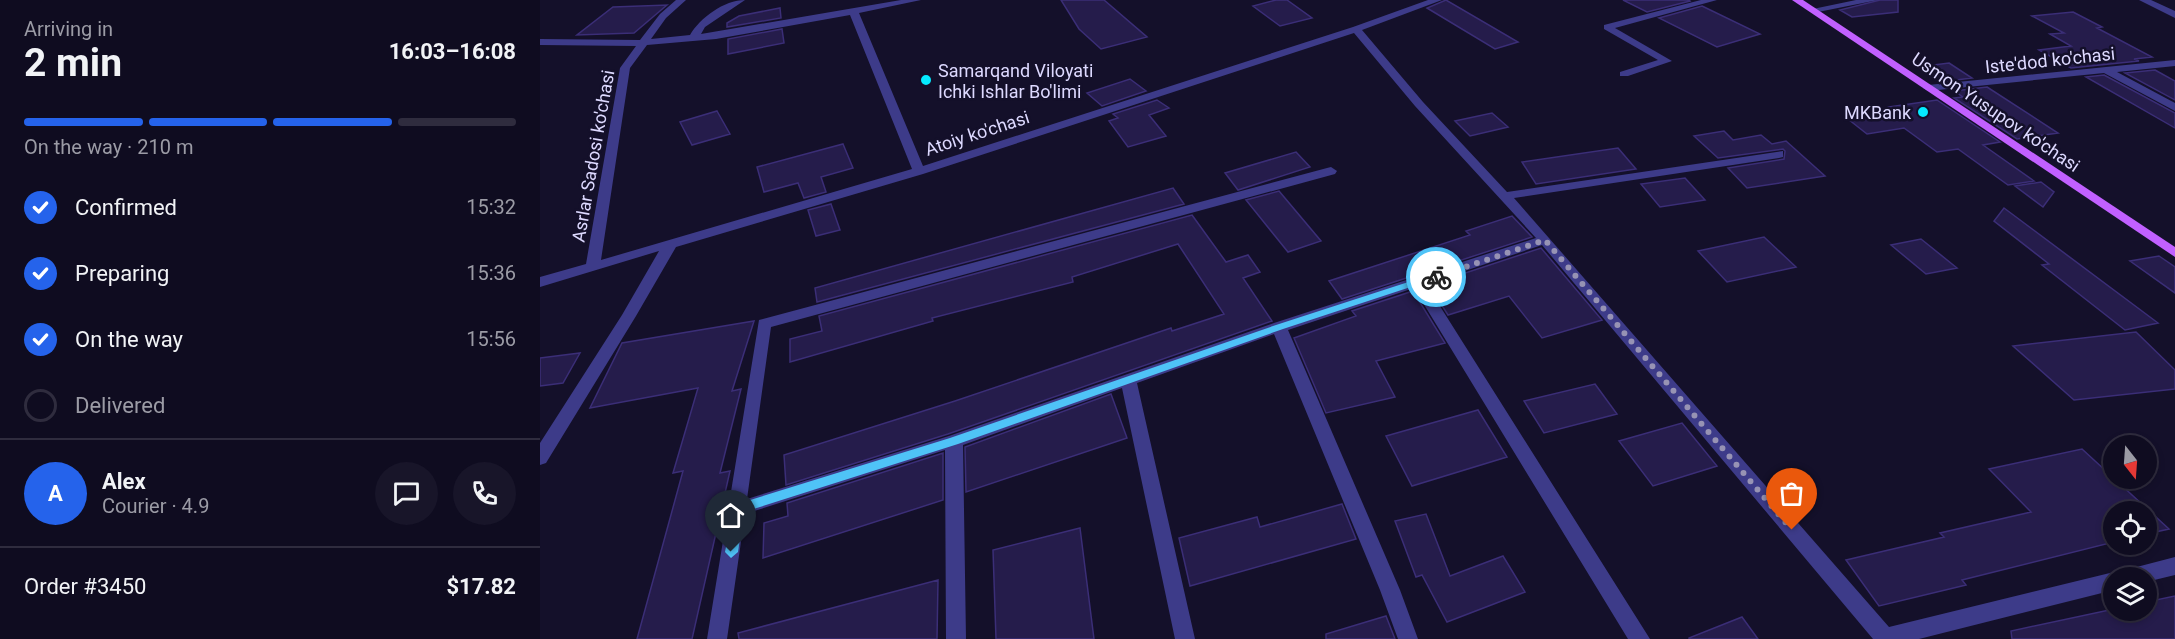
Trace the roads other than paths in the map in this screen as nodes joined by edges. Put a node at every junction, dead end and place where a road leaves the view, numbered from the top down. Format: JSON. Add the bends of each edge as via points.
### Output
{"nodes":[{"id":1,"x":681,"y":0,"type":"edge"},
{"id":2,"x":740,"y":0,"type":"edge"},
{"id":3,"x":915,"y":0,"type":"edge"},
{"id":4,"x":1436,"y":0,"type":"edge"},
{"id":5,"x":1712,"y":0,"type":"edge"},
{"id":6,"x":1797,"y":0,"type":"edge"},
{"id":7,"x":1874,"y":0,"type":"edge"},
{"id":8,"x":2144,"y":0,"type":"edge"},
{"id":9,"x":866,"y":4,"type":"edge"},
{"id":10,"x":1813,"y":10,"type":"junction"},
{"id":11,"x":853,"y":11,"type":"junction"},
{"id":12,"x":2175,"y":15,"type":"edge"},
{"id":13,"x":1356,"y":29,"type":"junction"},
{"id":14,"x":694,"y":38,"type":"junction"},
{"id":15,"x":540,"y":42,"type":"edge"},
{"id":16,"x":641,"y":43,"type":"junction"},
{"id":17,"x":2175,"y":63,"type":"edge"},
{"id":18,"x":2108,"y":71,"type":"junction"},
{"id":19,"x":1624,"y":74,"type":"dead end"},
{"id":20,"x":1928,"y":88,"type":"junction"},
{"id":21,"x":2175,"y":108,"type":"edge"},
{"id":22,"x":1779,"y":154,"type":"dead end"},
{"id":23,"x":920,"y":171,"type":"junction"},
{"id":24,"x":1332,"y":171,"type":"dead end"},
{"id":25,"x":1505,"y":196,"type":"junction"},
{"id":26,"x":1545,"y":240,"type":"junction"},
{"id":27,"x":670,"y":245,"type":"junction"},
{"id":28,"x":2175,"y":253,"type":"edge"},
{"id":29,"x":592,"y":265,"type":"junction"},
{"id":30,"x":540,"y":282,"type":"edge"},
{"id":31,"x":1418,"y":283,"type":"junction"},
{"id":32,"x":1279,"y":327,"type":"junction"},
{"id":33,"x":1128,"y":380,"type":"junction"},
{"id":34,"x":954,"y":441,"type":"junction"},
{"id":35,"x":540,"y":458,"type":"edge"},
{"id":36,"x":738,"y":509,"type":"junction"},
{"id":37,"x":2175,"y":566,"type":"edge"},
{"id":38,"x":2157,"y":571,"type":"edge"},
{"id":39,"x":2103,"y":584,"type":"edge"},
{"id":40,"x":717,"y":639,"type":"edge"},
{"id":41,"x":956,"y":639,"type":"edge"},
{"id":42,"x":1185,"y":639,"type":"edge"},
{"id":43,"x":1408,"y":639,"type":"edge"},
{"id":44,"x":1640,"y":639,"type":"edge"},
{"id":45,"x":1885,"y":639,"type":"edge"}],
"edges":[{"from":1,"to":16,"type":"street","name":"Asrlar Sadosi ko'chasi"},
{"from":2,"to":14,"type":"street","via":[[701,26]]},
{"from":3,"to":9,"type":"street"},
{"from":4,"to":13,"type":"street","name":"Atoiy ko'chasi"},
{"from":5,"to":19,"type":"street","via":[[1607,27],[1667,61]]},
{"from":6,"to":10,"type":"main road","name":"Usmon Yusupov ko'chasi"},
{"from":7,"to":10,"type":"street"},
{"from":8,"to":12,"type":"street"},
{"from":9,"to":11,"type":"street"},
{"from":10,"to":20,"type":"main road","name":"Usmon Yusupov ko'chasi"},
{"from":11,"to":14,"type":"street"},
{"from":11,"to":23,"type":"street"},
{"from":13,"to":23,"type":"street","name":"Atoiy ko'chasi"},
{"from":13,"to":25,"type":"street"},
{"from":14,"to":16,"type":"street"},
{"from":15,"to":16,"type":"street"},
{"from":16,"to":29,"type":"street","name":"Asrlar Sadosi ko'chasi","via":[[625,68]]},
{"from":17,"to":18,"type":"street","name":"Iste'dod ko'chasi"},
{"from":18,"to":20,"type":"street","name":"Iste'dod ko'chasi"},
{"from":18,"to":21,"type":"street"},
{"from":20,"to":28,"type":"main road","name":"Usmon Yusupov ko'chasi"},
{"from":22,"to":25,"type":"street"},
{"from":23,"to":27,"type":"street","name":"Atoiy ko'chasi"},
{"from":24,"to":36,"type":"street","via":[[764,324]]},
{"from":25,"to":26,"type":"street"},
{"from":26,"to":31,"type":"street"},
{"from":26,"to":45,"type":"street"},
{"from":27,"to":29,"type":"street","name":"Atoiy ko'chasi"},
{"from":27,"to":35,"type":"street"},
{"from":29,"to":30,"type":"street","name":"Atoiy ko'chasi"},
{"from":31,"to":32,"type":"street"},
{"from":31,"to":44,"type":"street"},
{"from":32,"to":33,"type":"street"},
{"from":32,"to":43,"type":"street"},
{"from":33,"to":34,"type":"street"},
{"from":33,"to":42,"type":"street"},
{"from":34,"to":36,"type":"street"},
{"from":34,"to":41,"type":"street"},
{"from":36,"to":40,"type":"street"},
{"from":37,"to":38,"type":"street"},
{"from":39,"to":45,"type":"street"}]}
